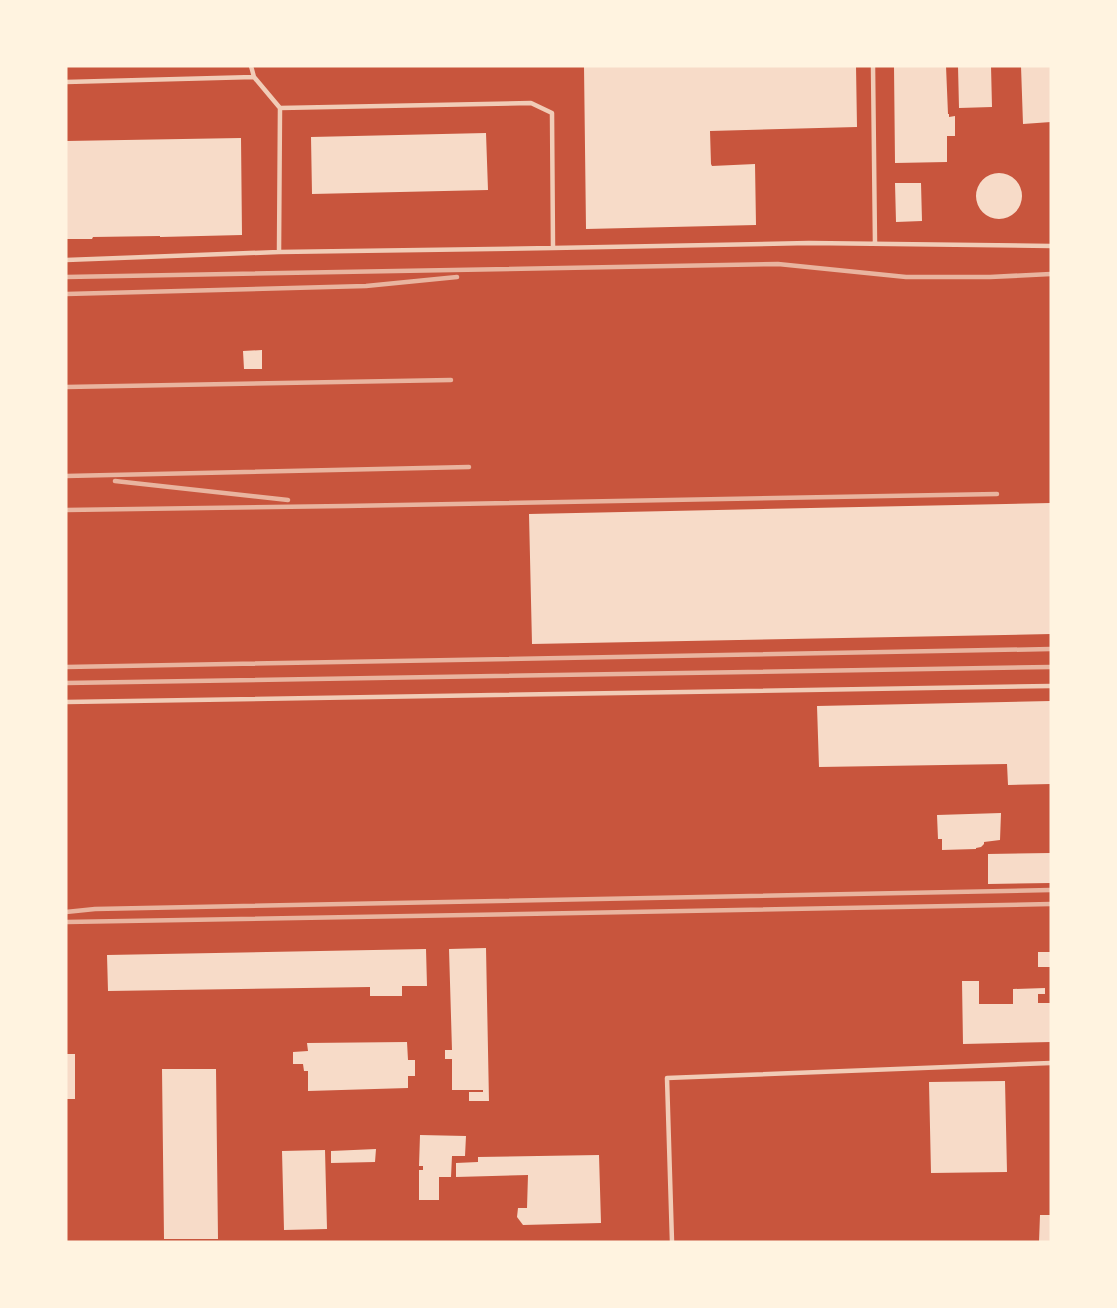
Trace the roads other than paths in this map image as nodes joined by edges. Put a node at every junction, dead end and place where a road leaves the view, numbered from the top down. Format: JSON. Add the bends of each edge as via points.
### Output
{"nodes":[{"id":1,"x":251,"y":66,"type":"edge"},
{"id":2,"x":873,"y":66,"type":"edge"},
{"id":3,"x":254,"y":77,"type":"junction"},
{"id":4,"x":66,"y":82,"type":"edge"},
{"id":5,"x":280,"y":108,"type":"junction"},
{"id":6,"x":875,"y":244,"type":"junction"},
{"id":7,"x":1051,"y":246,"type":"edge"},
{"id":8,"x":554,"y":248,"type":"junction"},
{"id":9,"x":279,"y":252,"type":"junction"},
{"id":10,"x":66,"y":260,"type":"edge"},
{"id":11,"x":1051,"y":686,"type":"edge"},
{"id":12,"x":66,"y":702,"type":"edge"},
{"id":13,"x":1051,"y":1063,"type":"edge"},
{"id":14,"x":672,"y":1242,"type":"edge"}],
"edges":[{"from":1,"to":3,"type":"lane"},
{"from":2,"to":6,"type":"lane"},
{"from":3,"to":4,"type":"lane"},
{"from":3,"to":5,"type":"lane"},
{"from":5,"to":8,"type":"lane","via":[[531,103],[552,113]]},
{"from":5,"to":9,"type":"lane"},
{"from":6,"to":7,"type":"lane"},
{"from":6,"to":8,"type":"lane"},
{"from":8,"to":9,"type":"lane"},
{"from":9,"to":10,"type":"lane"},
{"from":11,"to":12,"type":"lane"},
{"from":13,"to":14,"type":"lane","via":[[667,1078]]}]}
